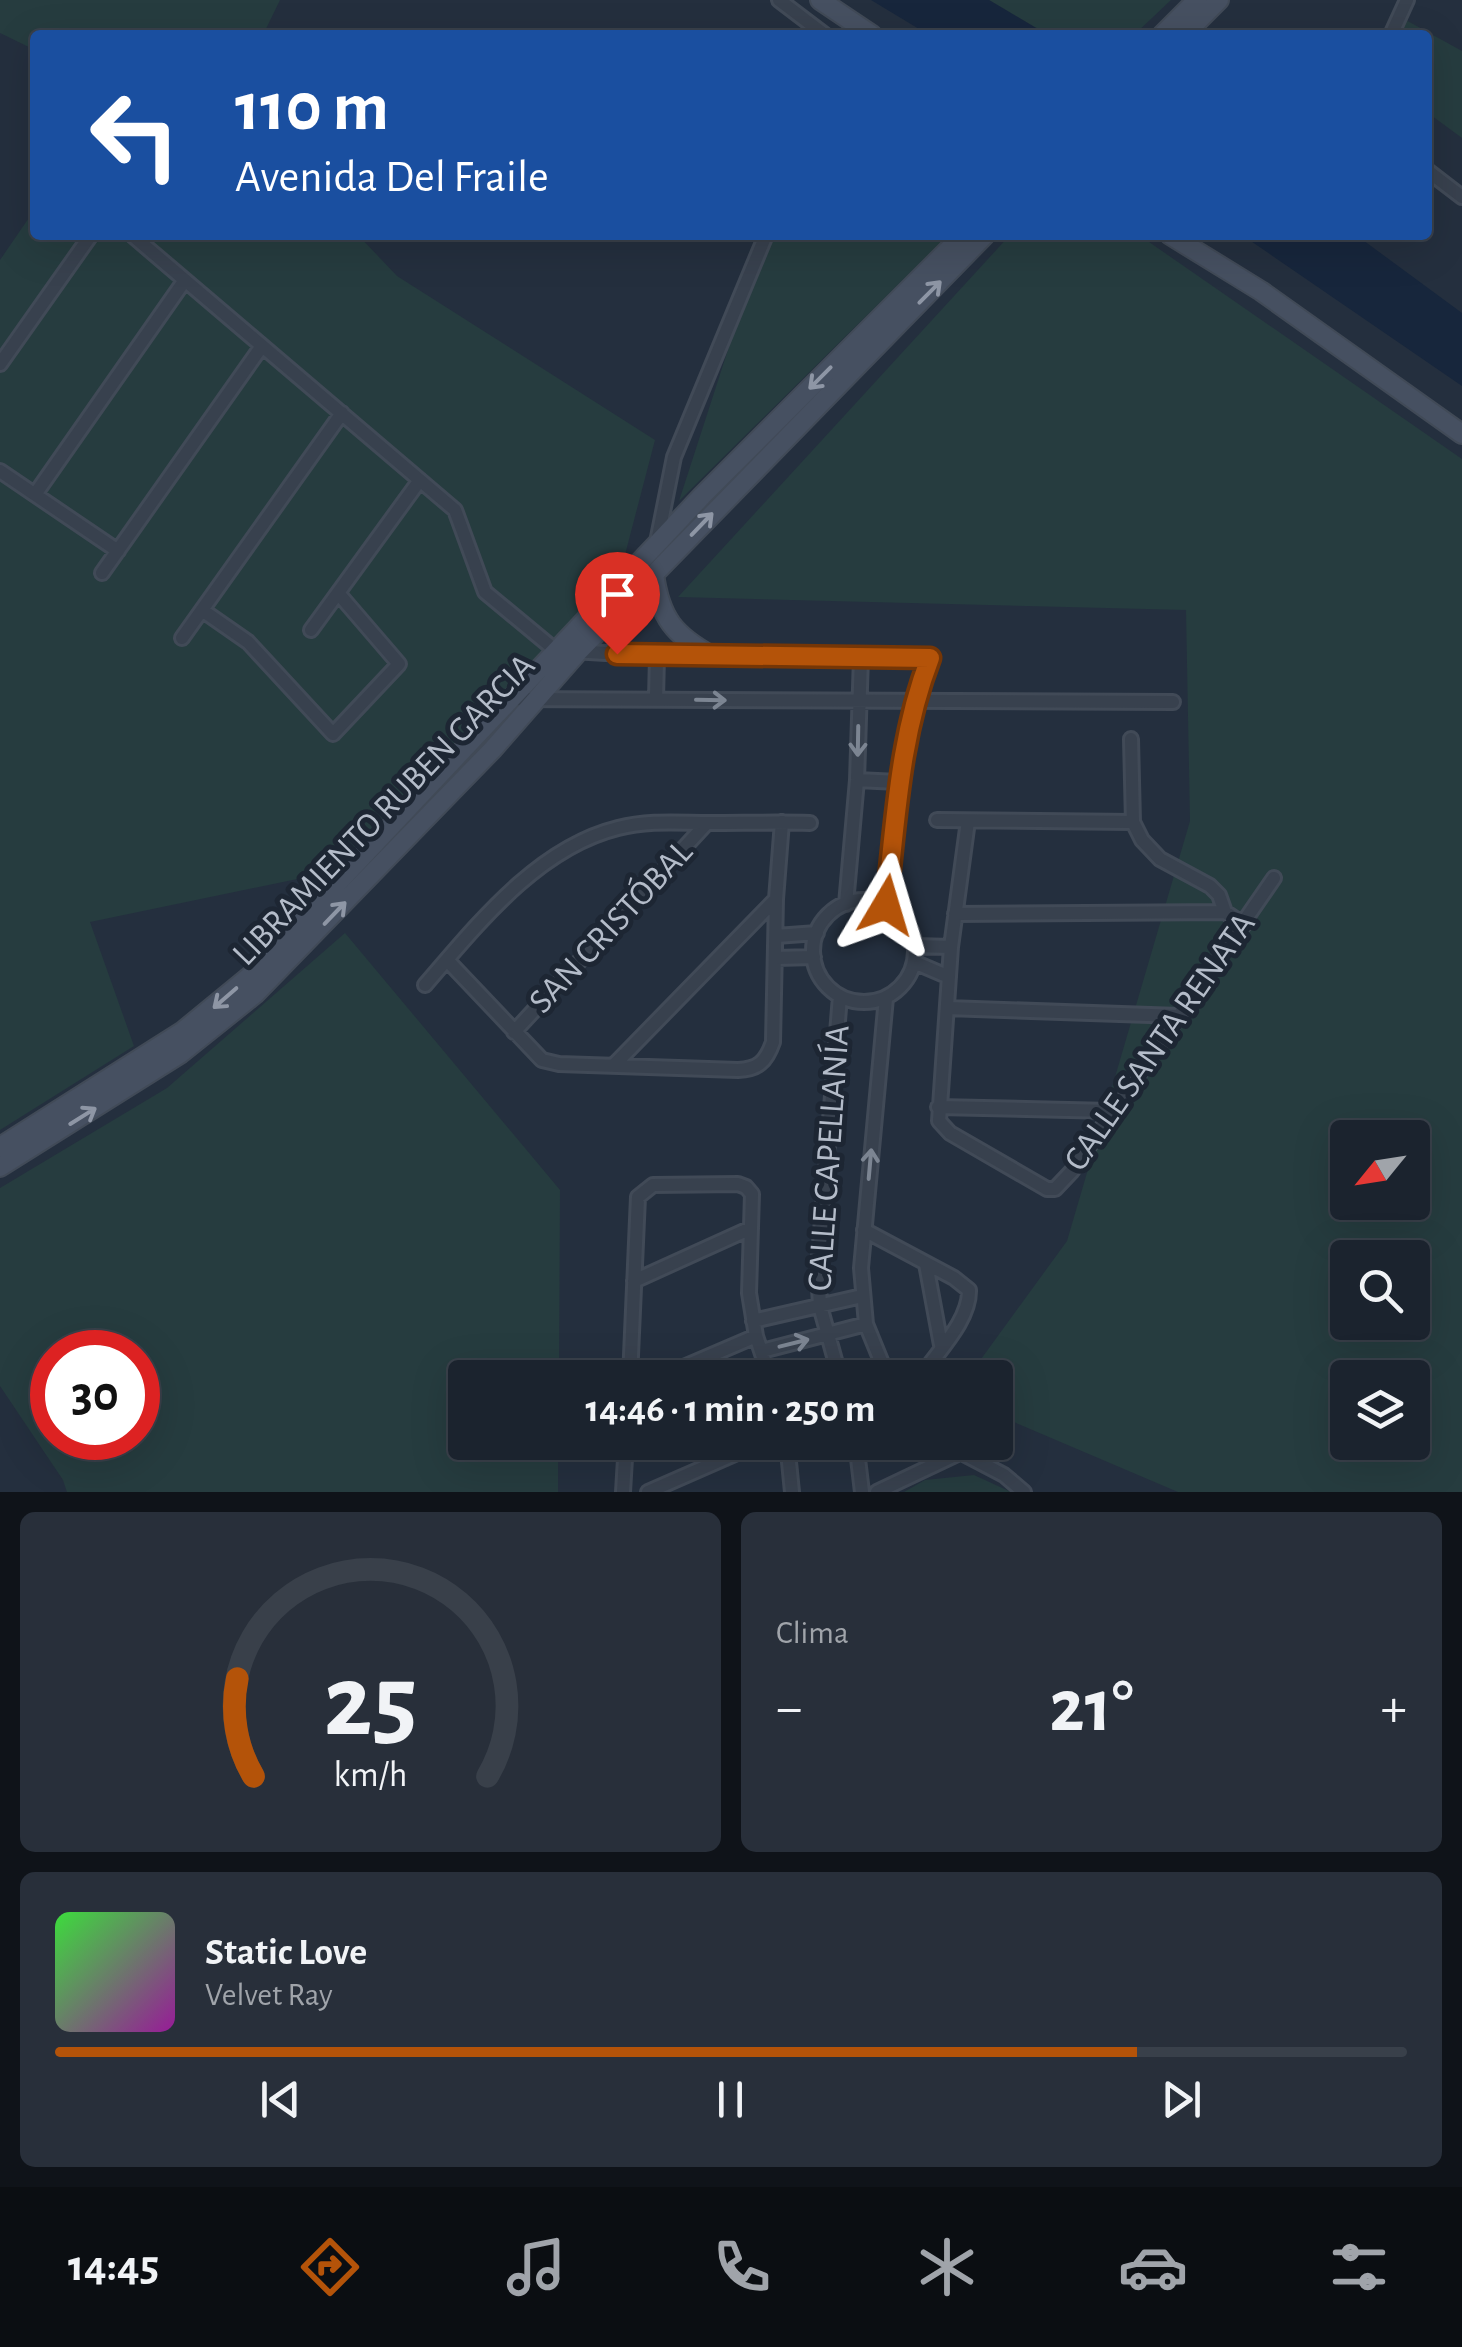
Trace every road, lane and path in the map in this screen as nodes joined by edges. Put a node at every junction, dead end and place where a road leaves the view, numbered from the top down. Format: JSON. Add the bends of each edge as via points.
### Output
{"nodes":[{"id":1,"x":778,"y":0,"type":"edge"},
{"id":2,"x":820,"y":0,"type":"edge"},
{"id":3,"x":1197,"y":0,"type":"edge"},
{"id":4,"x":1219,"y":0,"type":"edge"},
{"id":5,"x":1407,"y":0,"type":"edge"},
{"id":6,"x":852,"y":29,"type":"edge"},
{"id":7,"x":818,"y":30,"type":"edge"},
{"id":8,"x":1167,"y":30,"type":"edge"},
{"id":9,"x":1189,"y":30,"type":"edge"},
{"id":10,"x":1393,"y":30,"type":"edge"},
{"id":11,"x":1432,"y":174,"type":"edge"},
{"id":12,"x":1462,"y":197,"type":"edge"},
{"id":13,"x":87,"y":240,"type":"edge"},
{"id":14,"x":138,"y":240,"type":"edge"},
{"id":15,"x":764,"y":240,"type":"edge"},
{"id":16,"x":958,"y":240,"type":"edge"},
{"id":17,"x":980,"y":240,"type":"edge"},
{"id":18,"x":1179,"y":240,"type":"edge"},
{"id":19,"x":186,"y":280,"type":"junction"},
{"id":20,"x":262,"y":346,"type":"junction"},
{"id":21,"x":0,"y":364,"type":"edge"},
{"id":22,"x":342,"y":413,"type":"junction"},
{"id":23,"x":1462,"y":434,"type":"edge"},
{"id":24,"x":0,"y":471,"type":"edge"},
{"id":25,"x":420,"y":480,"type":"junction"},
{"id":26,"x":36,"y":492,"type":"junction"},
{"id":27,"x":656,"y":546,"type":"junction"},
{"id":28,"x":118,"y":551,"type":"junction"},
{"id":29,"x":102,"y":572,"type":"dead end"},
{"id":30,"x":654,"y":574,"type":"junction"},
{"id":31,"x":338,"y":593,"type":"junction"},
{"id":32,"x":202,"y":610,"type":"junction"},
{"id":33,"x":311,"y":630,"type":"dead end"},
{"id":34,"x":182,"y":638,"type":"dead end"},
{"id":35,"x":555,"y":650,"type":"junction"},
{"id":36,"x":578,"y":652,"type":"junction"},
{"id":37,"x":657,"y":656,"type":"junction"},
{"id":38,"x":712,"y":656,"type":"junction"},
{"id":39,"x":861,"y":657,"type":"junction"},
{"id":40,"x":509,"y":699,"type":"junction"},
{"id":41,"x":536,"y":699,"type":"junction"},
{"id":42,"x":656,"y":700,"type":"junction"},
{"id":43,"x":858,"y":702,"type":"junction"},
{"id":44,"x":915,"y":702,"type":"junction"},
{"id":45,"x":1173,"y":702,"type":"dead end"},
{"id":46,"x":1131,"y":739,"type":"dead end"},
{"id":47,"x":857,"y":780,"type":"junction"},
{"id":48,"x":898,"y":782,"type":"junction"},
{"id":49,"x":936,"y":820,"type":"dead end"},
{"id":50,"x":968,"y":821,"type":"junction"},
{"id":51,"x":782,"y":822,"type":"junction"},
{"id":52,"x":1133,"y":822,"type":"junction"},
{"id":53,"x":707,"y":823,"type":"junction"},
{"id":54,"x":810,"y":823,"type":"dead end"},
{"id":55,"x":1274,"y":878,"type":"dead end"},
{"id":56,"x":776,"y":899,"type":"junction"},
{"id":57,"x":846,"y":904,"type":"junction"},
{"id":58,"x":886,"y":905,"type":"junction"},
{"id":59,"x":1225,"y":912,"type":"junction"},
{"id":60,"x":955,"y":914,"type":"junction"},
{"id":61,"x":1244,"y":925,"type":"junction"},
{"id":62,"x":817,"y":933,"type":"junction"},
{"id":63,"x":776,"y":936,"type":"junction"},
{"id":64,"x":915,"y":946,"type":"junction"},
{"id":65,"x":951,"y":947,"type":"junction"},
{"id":66,"x":776,"y":958,"type":"junction"},
{"id":67,"x":814,"y":958,"type":"junction"},
{"id":68,"x":447,"y":960,"type":"junction"},
{"id":69,"x":914,"y":962,"type":"junction"},
{"id":70,"x":949,"y":977,"type":"junction"},
{"id":71,"x":425,"y":986,"type":"dead end"},
{"id":72,"x":840,"y":996,"type":"junction"},
{"id":73,"x":886,"y":998,"type":"junction"},
{"id":74,"x":947,"y":1008,"type":"junction"},
{"id":75,"x":1179,"y":1016,"type":"junction"},
{"id":76,"x":514,"y":1032,"type":"junction"},
{"id":77,"x":614,"y":1064,"type":"junction"},
{"id":78,"x":938,"y":1107,"type":"junction"},
{"id":79,"x":1111,"y":1111,"type":"junction"},
{"id":80,"x":0,"y":1147,"type":"edge"},
{"id":81,"x":0,"y":1167,"type":"edge"},
{"id":82,"x":751,"y":1228,"type":"junction"},
{"id":83,"x":864,"y":1230,"type":"junction"},
{"id":84,"x":926,"y":1264,"type":"junction"},
{"id":85,"x":634,"y":1281,"type":"junction"},
{"id":86,"x":862,"y":1296,"type":"junction"},
{"id":87,"x":820,"y":1306,"type":"junction"},
{"id":88,"x":753,"y":1321,"type":"junction"},
{"id":89,"x":866,"y":1324,"type":"junction"},
{"id":90,"x":756,"y":1336,"type":"junction"},
{"id":91,"x":826,"y":1336,"type":"junction"},
{"id":92,"x":941,"y":1345,"type":"junction"},
{"id":93,"x":762,"y":1351,"type":"junction"},
{"id":94,"x":631,"y":1360,"type":"edge"},
{"id":95,"x":700,"y":1360,"type":"edge"},
{"id":96,"x":765,"y":1360,"type":"edge"},
{"id":97,"x":834,"y":1360,"type":"edge"},
{"id":98,"x":881,"y":1360,"type":"edge"},
{"id":99,"x":931,"y":1360,"type":"edge"},
{"id":100,"x":625,"y":1460,"type":"edge"},
{"id":101,"x":721,"y":1460,"type":"edge"},
{"id":102,"x":789,"y":1460,"type":"edge"},
{"id":103,"x":858,"y":1460,"type":"edge"},
{"id":104,"x":944,"y":1460,"type":"edge"},
{"id":105,"x":970,"y":1460,"type":"edge"},
{"id":106,"x":623,"y":1492,"type":"edge"},
{"id":107,"x":648,"y":1492,"type":"edge"},
{"id":108,"x":792,"y":1492,"type":"edge"},
{"id":109,"x":862,"y":1492,"type":"edge"},
{"id":110,"x":877,"y":1492,"type":"edge"},
{"id":111,"x":1024,"y":1492,"type":"edge"}],
"edges":[{"from":1,"to":7,"type":"street"},
{"from":2,"to":6,"type":"street"},
{"from":3,"to":8,"type":"street"},
{"from":4,"to":9,"type":"street"},
{"from":5,"to":10,"type":"street"},
{"from":11,"to":12,"type":"street"},
{"from":13,"to":21,"type":"street"},
{"from":14,"to":19,"type":"street"},
{"from":15,"to":27,"type":"street","via":[[674,457]]},
{"from":16,"to":27,"type":"street","name":"LIBRAMIENTO RUBEN GARCIA","one_way":true},
{"from":30,"to":17,"type":"street","name":"LIBRAMIENTO RUBEN GARCIA","one_way":true},
{"from":18,"to":23,"type":"street"},
{"from":19,"to":20,"type":"street"},
{"from":19,"to":26,"type":"street"},
{"from":20,"to":22,"type":"street"},
{"from":20,"to":28,"type":"street"},
{"from":22,"to":25,"type":"street"},
{"from":22,"to":32,"type":"street"},
{"from":24,"to":26,"type":"street"},
{"from":25,"to":31,"type":"street"},
{"from":25,"to":35,"type":"street","via":[[456,510],[486,592]]},
{"from":26,"to":28,"type":"street"},
{"from":27,"to":35,"type":"street","name":"LIBRAMIENTO RUBEN GARCIA"},
{"from":28,"to":29,"type":"street"},
{"from":30,"to":36,"type":"street","name":"LIBRAMIENTO RUBEN GARCIA"},
{"from":30,"to":38,"type":"street","via":[[676,632]]},
{"from":31,"to":32,"type":"street","via":[[399,664],[332,734],[248,642]]},
{"from":31,"to":33,"type":"street"},
{"from":32,"to":34,"type":"street"},
{"from":35,"to":36,"type":"street"},
{"from":35,"to":40,"type":"street","name":"LIBRAMIENTO RUBEN GARCIA"},
{"from":36,"to":37,"type":"street"},
{"from":36,"to":41,"type":"street","name":"LIBRAMIENTO RUBEN GARCIA"},
{"from":37,"to":38,"type":"street"},
{"from":37,"to":42,"type":"street"},
{"from":38,"to":39,"type":"street"},
{"from":39,"to":43,"type":"street"},
{"from":39,"to":44,"type":"street","via":[[930,658]]},
{"from":40,"to":41,"type":"street"},
{"from":40,"to":80,"type":"street","name":"LIBRAMIENTO RUBEN GARCIA","one_way":true,"via":[[250,976],[183,1031]]},
{"from":41,"to":42,"type":"street"},
{"from":81,"to":41,"type":"street","name":"LIBRAMIENTO RUBEN GARCIA","one_way":true,"via":[[158,1069],[232,1014]]},
{"from":42,"to":43,"type":"street","one_way":true},
{"from":43,"to":44,"type":"street"},
{"from":43,"to":47,"type":"street","one_way":true},
{"from":44,"to":45,"type":"street"},
{"from":44,"to":48,"type":"street"},
{"from":46,"to":52,"type":"street"},
{"from":47,"to":48,"type":"street"},
{"from":47,"to":57,"type":"street"},
{"from":48,"to":58,"type":"street"},
{"from":49,"to":50,"type":"street"},
{"from":50,"to":52,"type":"street"},
{"from":50,"to":60,"type":"street"},
{"from":51,"to":53,"type":"street"},
{"from":51,"to":54,"type":"street"},
{"from":51,"to":56,"type":"street"},
{"from":52,"to":59,"type":"street","via":[[1152,852],[1210,886]]},
{"from":53,"to":68,"type":"street","via":[[618,828],[564,850],[502,901]]},
{"from":53,"to":76,"type":"street","name":"SAN CRISTÓBAL"},
{"from":55,"to":61,"type":"street","name":"CALLE SANTA RENATA"},
{"from":56,"to":63,"type":"street"},
{"from":56,"to":77,"type":"street"},
{"from":57,"to":58,"type":"street"},
{"from":57,"to":62,"type":"street"},
{"from":58,"to":64,"type":"street","via":[[910,929]]},
{"from":59,"to":60,"type":"street"},
{"from":59,"to":61,"type":"street"},
{"from":60,"to":65,"type":"street"},
{"from":61,"to":75,"type":"street","name":"CALLE SANTA RENATA"},
{"from":62,"to":63,"type":"street"},
{"from":62,"to":67,"type":"street"},
{"from":63,"to":66,"type":"street"},
{"from":64,"to":65,"type":"street"},
{"from":64,"to":69,"type":"street"},
{"from":65,"to":70,"type":"street"},
{"from":66,"to":67,"type":"street"},
{"from":66,"to":77,"type":"street","via":[[773,1042],[756,1068]]},
{"from":67,"to":72,"type":"street","via":[[827,986]]},
{"from":68,"to":71,"type":"street"},
{"from":68,"to":76,"type":"street"},
{"from":69,"to":70,"type":"street"},
{"from":69,"to":73,"type":"street"},
{"from":70,"to":74,"type":"street"},
{"from":72,"to":73,"type":"street"},
{"from":72,"to":87,"type":"street","name":"CALLE CAPELLANÍA"},
{"from":83,"to":73,"type":"street","one_way":true},
{"from":74,"to":75,"type":"street"},
{"from":74,"to":78,"type":"street"},
{"from":75,"to":79,"type":"street","name":"CALLE SANTA RENATA"},
{"from":76,"to":77,"type":"street","via":[[542,1060]]},
{"from":78,"to":79,"type":"street"},
{"from":78,"to":79,"type":"street","name":"CALLE SANTA RENATA","via":[[950,1133],[1047,1189],[1072,1171]]},
{"from":82,"to":85,"type":"street"},
{"from":82,"to":85,"type":"street","via":[[753,1199],[738,1184],[653,1185],[636,1204]]},
{"from":82,"to":88,"type":"street"},
{"from":83,"to":84,"type":"street"},
{"from":83,"to":86,"type":"street"},
{"from":84,"to":92,"type":"street"},
{"from":84,"to":92,"type":"street","via":[[970,1290],[968,1305]]},
{"from":85,"to":94,"type":"street"},
{"from":86,"to":87,"type":"street"},
{"from":86,"to":89,"type":"street"},
{"from":87,"to":88,"type":"street"},
{"from":87,"to":91,"type":"street","name":"CALLE CAPELLANÍA"},
{"from":88,"to":90,"type":"street"},
{"from":89,"to":91,"type":"street"},
{"from":89,"to":98,"type":"street"},
{"from":90,"to":93,"type":"street"},
{"from":90,"to":95,"type":"street"},
{"from":93,"to":91,"type":"street","one_way":true},
{"from":91,"to":97,"type":"street","name":"CALLE CAPELLANÍA"},
{"from":92,"to":99,"type":"street"},
{"from":93,"to":96,"type":"street"},
{"from":100,"to":106,"type":"street"},
{"from":101,"to":107,"type":"street"},
{"from":102,"to":108,"type":"street"},
{"from":103,"to":109,"type":"street"},
{"from":104,"to":110,"type":"street"},
{"from":105,"to":111,"type":"street"}]}
